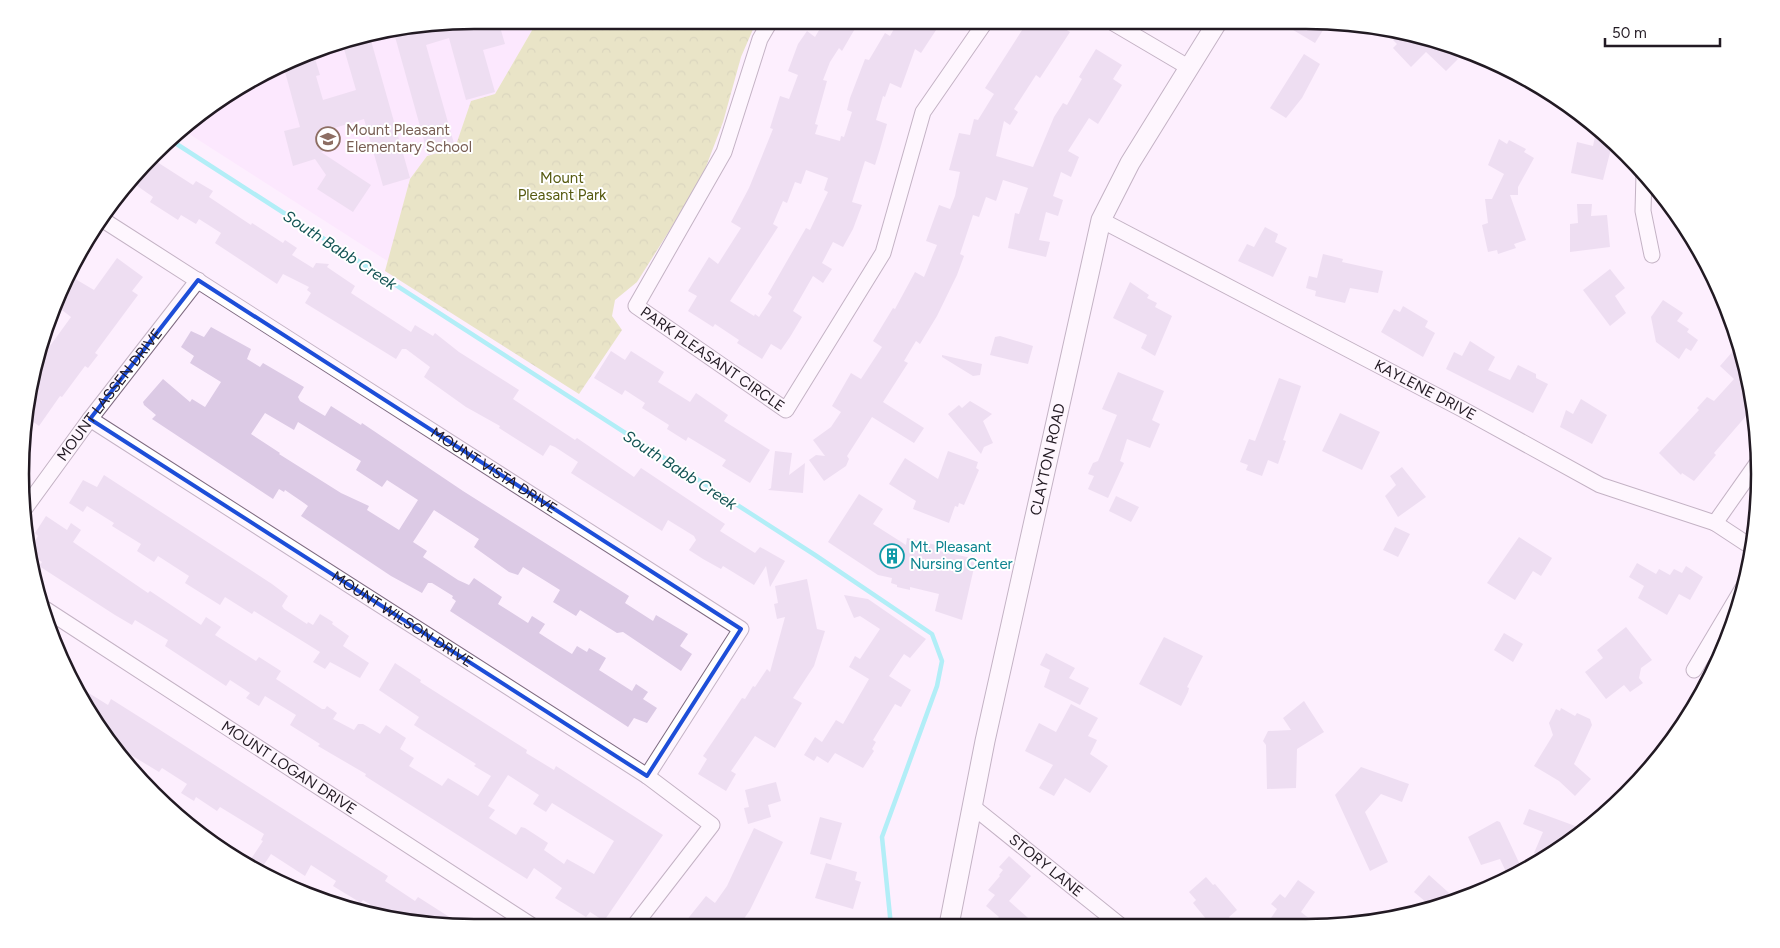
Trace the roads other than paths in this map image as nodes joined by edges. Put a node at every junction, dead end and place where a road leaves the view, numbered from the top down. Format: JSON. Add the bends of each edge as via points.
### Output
{"nodes":[{"id":1,"x":766,"y":29,"type":"edge"},
{"id":2,"x":980,"y":29,"type":"edge"},
{"id":3,"x":1124,"y":29,"type":"edge"},
{"id":4,"x":1213,"y":29,"type":"edge"},
{"id":5,"x":1188,"y":67,"type":"junction"},
{"id":6,"x":1644,"y":184,"type":"edge"},
{"id":7,"x":1102,"y":220,"type":"junction"},
{"id":8,"x":107,"y":223,"type":"edge"},
{"id":9,"x":1652,"y":255,"type":"dead end"},
{"id":10,"x":198,"y":280,"type":"junction"},
{"id":11,"x":90,"y":420,"type":"junction"},
{"id":12,"x":1751,"y":472,"type":"edge"},
{"id":13,"x":30,"y":500,"type":"edge"},
{"id":14,"x":1715,"y":523,"type":"junction"},
{"id":15,"x":1745,"y":543,"type":"edge"},
{"id":16,"x":1730,"y":609,"type":"edge"},
{"id":17,"x":51,"y":612,"type":"edge"},
{"id":18,"x":1694,"y":670,"type":"dead end"},
{"id":19,"x":647,"y":776,"type":"junction"},
{"id":20,"x":972,"y":806,"type":"junction"},
{"id":21,"x":522,"y":919,"type":"edge"},
{"id":22,"x":639,"y":919,"type":"edge"},
{"id":23,"x":949,"y":919,"type":"edge"},
{"id":24,"x":1113,"y":919,"type":"edge"}],
"edges":[{"from":1,"to":2,"type":"street","name":"PARK PLEASANT CIRCLE","via":[[724,152],[636,306],[786,410],[883,253],[923,112]]},
{"from":3,"to":5,"type":"street"},
{"from":4,"to":5,"type":"street","name":"CLAYTON ROAD"},
{"from":5,"to":7,"type":"street","name":"CLAYTON ROAD","via":[[1130,163]]},
{"from":6,"to":9,"type":"street","via":[[1643,211]]},
{"from":7,"to":14,"type":"street","name":"KAYLENE DRIVE","via":[[1600,485]]},
{"from":7,"to":20,"type":"street","name":"CLAYTON ROAD"},
{"from":8,"to":10,"type":"street","name":"MOUNT VISTA DRIVE"},
{"from":10,"to":11,"type":"street","name":"MOUNT LASSEN DRIVE"},
{"from":10,"to":19,"type":"street","name":"MOUNT VISTA DRIVE","via":[[741,629]]},
{"from":11,"to":13,"type":"street","name":"MOUNT LASSEN DRIVE"},
{"from":11,"to":19,"type":"street","name":"MOUNT WILSON DRIVE"},
{"from":12,"to":14,"type":"street"},
{"from":14,"to":15,"type":"street","name":"KAYLENE DRIVE"},
{"from":16,"to":18,"type":"street"},
{"from":17,"to":21,"type":"street","name":"MOUNT LOGAN DRIVE"},
{"from":19,"to":22,"type":"street","name":"MOUNT WILSON DRIVE","via":[[712,825]]},
{"from":20,"to":23,"type":"street","name":"CLAYTON ROAD"},
{"from":20,"to":24,"type":"street","name":"STORY LANE"}]}
